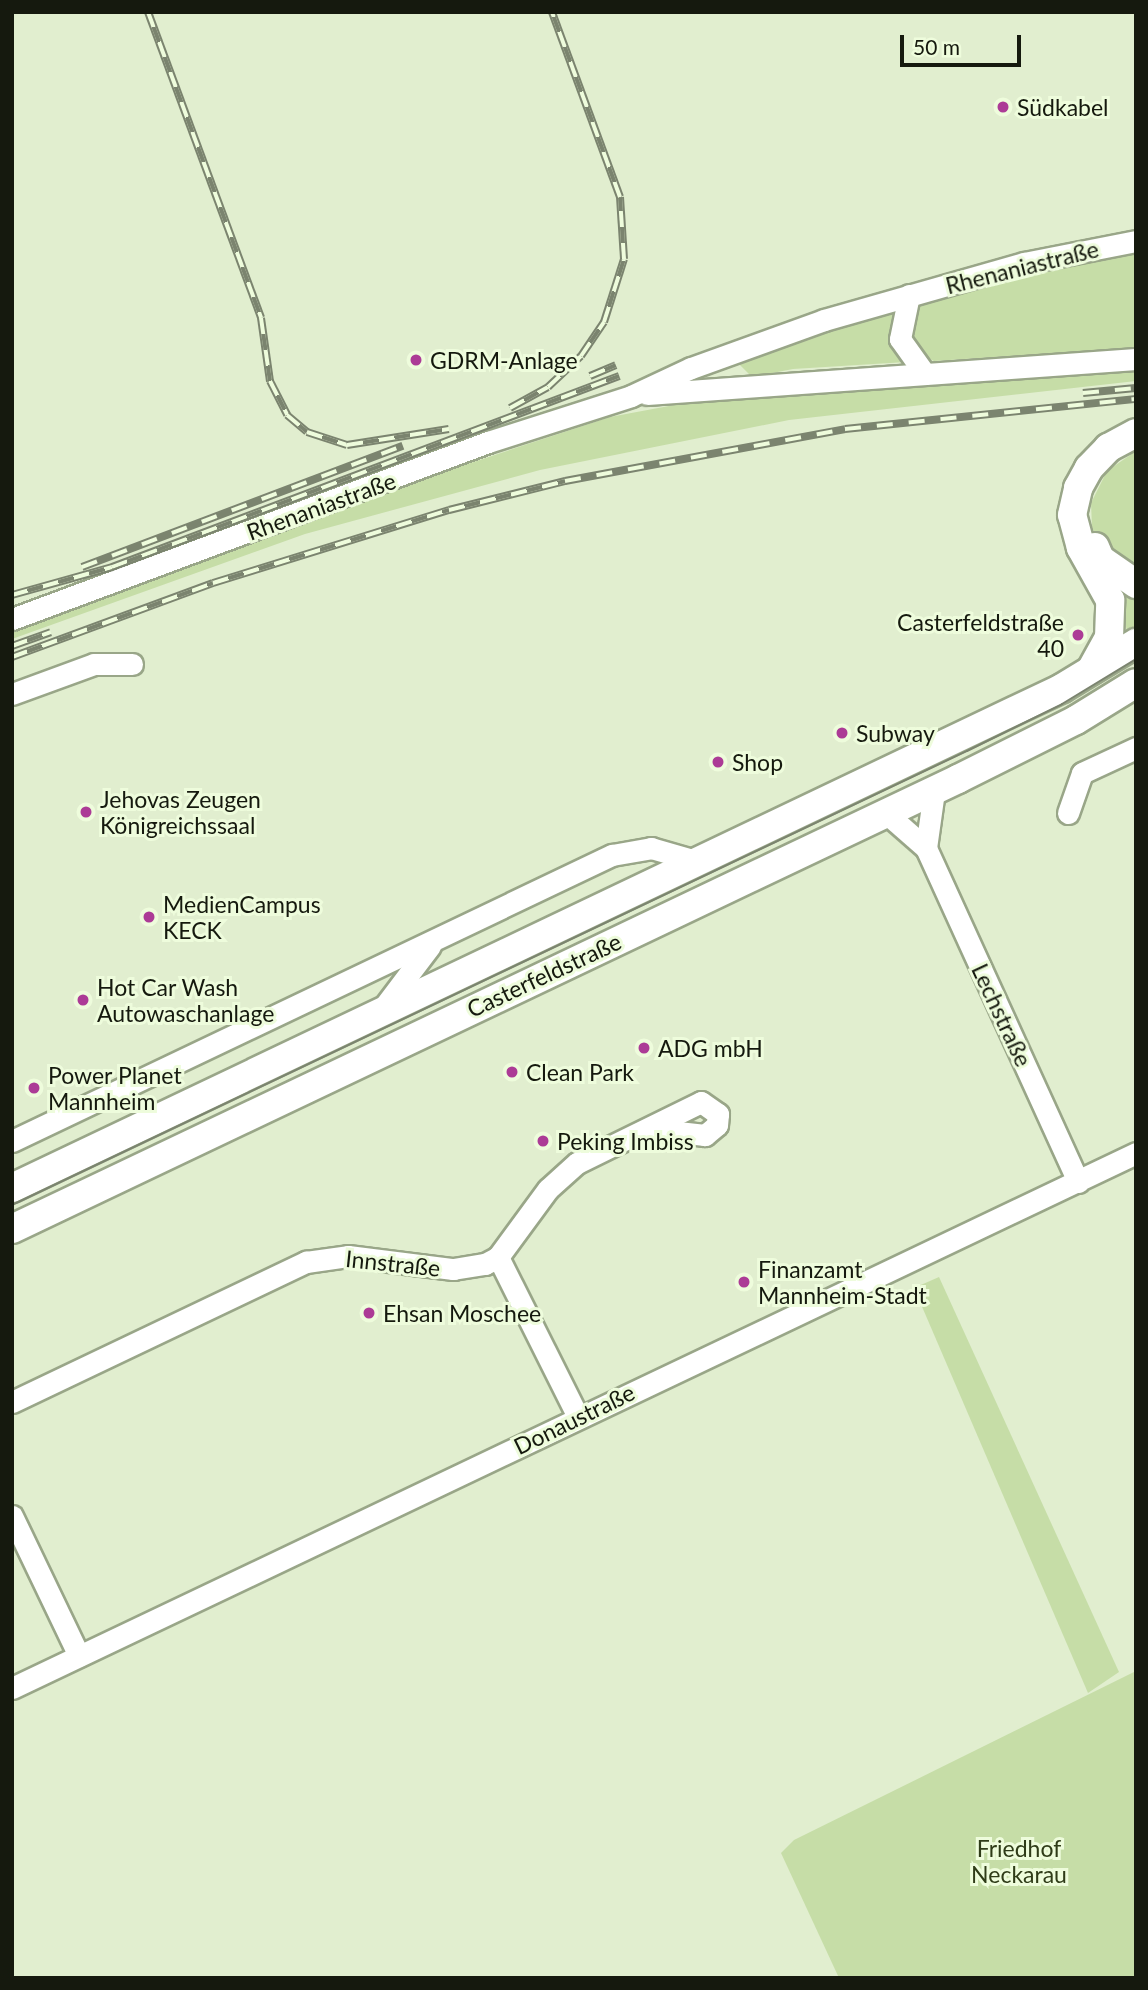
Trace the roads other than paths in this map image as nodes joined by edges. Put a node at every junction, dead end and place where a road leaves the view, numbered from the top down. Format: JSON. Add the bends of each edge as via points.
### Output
{"nodes":[{"id":1,"x":1136,"y":241,"type":"edge"},
{"id":2,"x":909,"y":295,"type":"junction"},
{"id":3,"x":1136,"y":359,"type":"edge"},
{"id":4,"x":691,"y":368,"type":"junction"},
{"id":5,"x":925,"y":374,"type":"junction"},
{"id":6,"x":696,"y":390,"type":"junction"},
{"id":7,"x":631,"y":396,"type":"junction"},
{"id":8,"x":1136,"y":433,"type":"edge"},
{"id":9,"x":1136,"y":446,"type":"edge"},
{"id":10,"x":1136,"y":584,"type":"edge"},
{"id":11,"x":12,"y":618,"type":"edge"},
{"id":12,"x":1136,"y":643,"type":"edge"},
{"id":13,"x":132,"y":664,"type":"dead end"},
{"id":14,"x":1090,"y":672,"type":"junction"},
{"id":15,"x":1136,"y":683,"type":"edge"},
{"id":16,"x":12,"y":694,"type":"edge"},
{"id":17,"x":1136,"y":707,"type":"edge"},
{"id":18,"x":1076,"y":720,"type":"junction"},
{"id":19,"x":1136,"y":748,"type":"edge"},
{"id":20,"x":933,"y":791,"type":"junction"},
{"id":21,"x":886,"y":813,"type":"junction"},
{"id":22,"x":1068,"y":813,"type":"dead end"},
{"id":23,"x":926,"y":848,"type":"junction"},
{"id":24,"x":696,"y":861,"type":"junction"},
{"id":25,"x":433,"y":941,"type":"junction"},
{"id":26,"x":379,"y":1013,"type":"junction"},
{"id":27,"x":650,"y":1129,"type":"dead end"},
{"id":28,"x":12,"y":1141,"type":"edge"},
{"id":29,"x":1136,"y":1153,"type":"edge"},
{"id":30,"x":1079,"y":1182,"type":"junction"},
{"id":31,"x":12,"y":1188,"type":"edge"},
{"id":32,"x":12,"y":1229,"type":"edge"},
{"id":33,"x":498,"y":1257,"type":"junction"},
{"id":34,"x":12,"y":1402,"type":"edge"},
{"id":35,"x":578,"y":1417,"type":"junction"},
{"id":36,"x":12,"y":1516,"type":"edge"},
{"id":37,"x":79,"y":1656,"type":"junction"},
{"id":38,"x":12,"y":1688,"type":"edge"}],
"edges":[{"from":1,"to":2,"type":"street","name":"Rhenaniastraße","via":[[1024,262]]},
{"from":2,"to":4,"type":"street","name":"Rhenaniastraße"},
{"from":2,"to":5,"type":"street","via":[[900,339]]},
{"from":3,"to":5,"type":"street","name":"Rhenaniastraße"},
{"from":4,"to":6,"type":"street"},
{"from":4,"to":7,"type":"street","name":"Rhenaniastraße"},
{"from":5,"to":6,"type":"street","name":"Rhenaniastraße"},
{"from":6,"to":7,"type":"street","name":"Rhenaniastraße"},
{"from":7,"to":11,"type":"street","name":"Rhenaniastraße","via":[[488,442]]},
{"from":8,"to":14,"type":"main road","via":[[1108,448],[1089,468],[1078,488],[1072,515],[1081,548],[1110,600],[1109,639]]},
{"from":9,"to":10,"type":"main road","via":[[1104,467],[1084,505],[1088,533],[1100,559]]},
{"from":12,"to":14,"type":"main road","name":"Casterfeldstraße"},
{"from":13,"to":16,"type":"street","via":[[94,664]]},
{"from":14,"to":24,"type":"main road","name":"Casterfeldstraße"},
{"from":15,"to":18,"type":"main road"},
{"from":17,"to":18,"type":"main road","via":[[1112,716]]},
{"from":18,"to":20,"type":"main road","name":"Casterfeldstraße"},
{"from":19,"to":22,"type":"street","via":[[1082,773]]},
{"from":20,"to":21,"type":"main road","name":"Casterfeldstraße"},
{"from":20,"to":23,"type":"street"},
{"from":21,"to":23,"type":"street","name":"Lechstraße"},
{"from":21,"to":32,"type":"main road","name":"Casterfeldstraße"},
{"from":23,"to":30,"type":"street","name":"Lechstraße"},
{"from":24,"to":25,"type":"street","name":"Casterfeldstraße","via":[[651,848],[621,852]]},
{"from":24,"to":26,"type":"main road","name":"Casterfeldstraße"},
{"from":25,"to":26,"type":"street","name":"Casterfeldstraße"},
{"from":25,"to":28,"type":"street","name":"Casterfeldstraße"},
{"from":26,"to":31,"type":"main road","name":"Casterfeldstraße"},
{"from":27,"to":33,"type":"street","via":[[603,1149],[562,1174]]},
{"from":29,"to":30,"type":"street","name":"Donaustraße"},
{"from":30,"to":35,"type":"street","name":"Donaustraße"},
{"from":33,"to":34,"type":"street","name":"Innstraße","via":[[453,1269],[348,1256],[306,1262]]},
{"from":33,"to":35,"type":"street"},
{"from":35,"to":37,"type":"street","name":"Donaustraße"},
{"from":36,"to":37,"type":"street"},
{"from":37,"to":38,"type":"street","name":"Donaustraße"}]}
